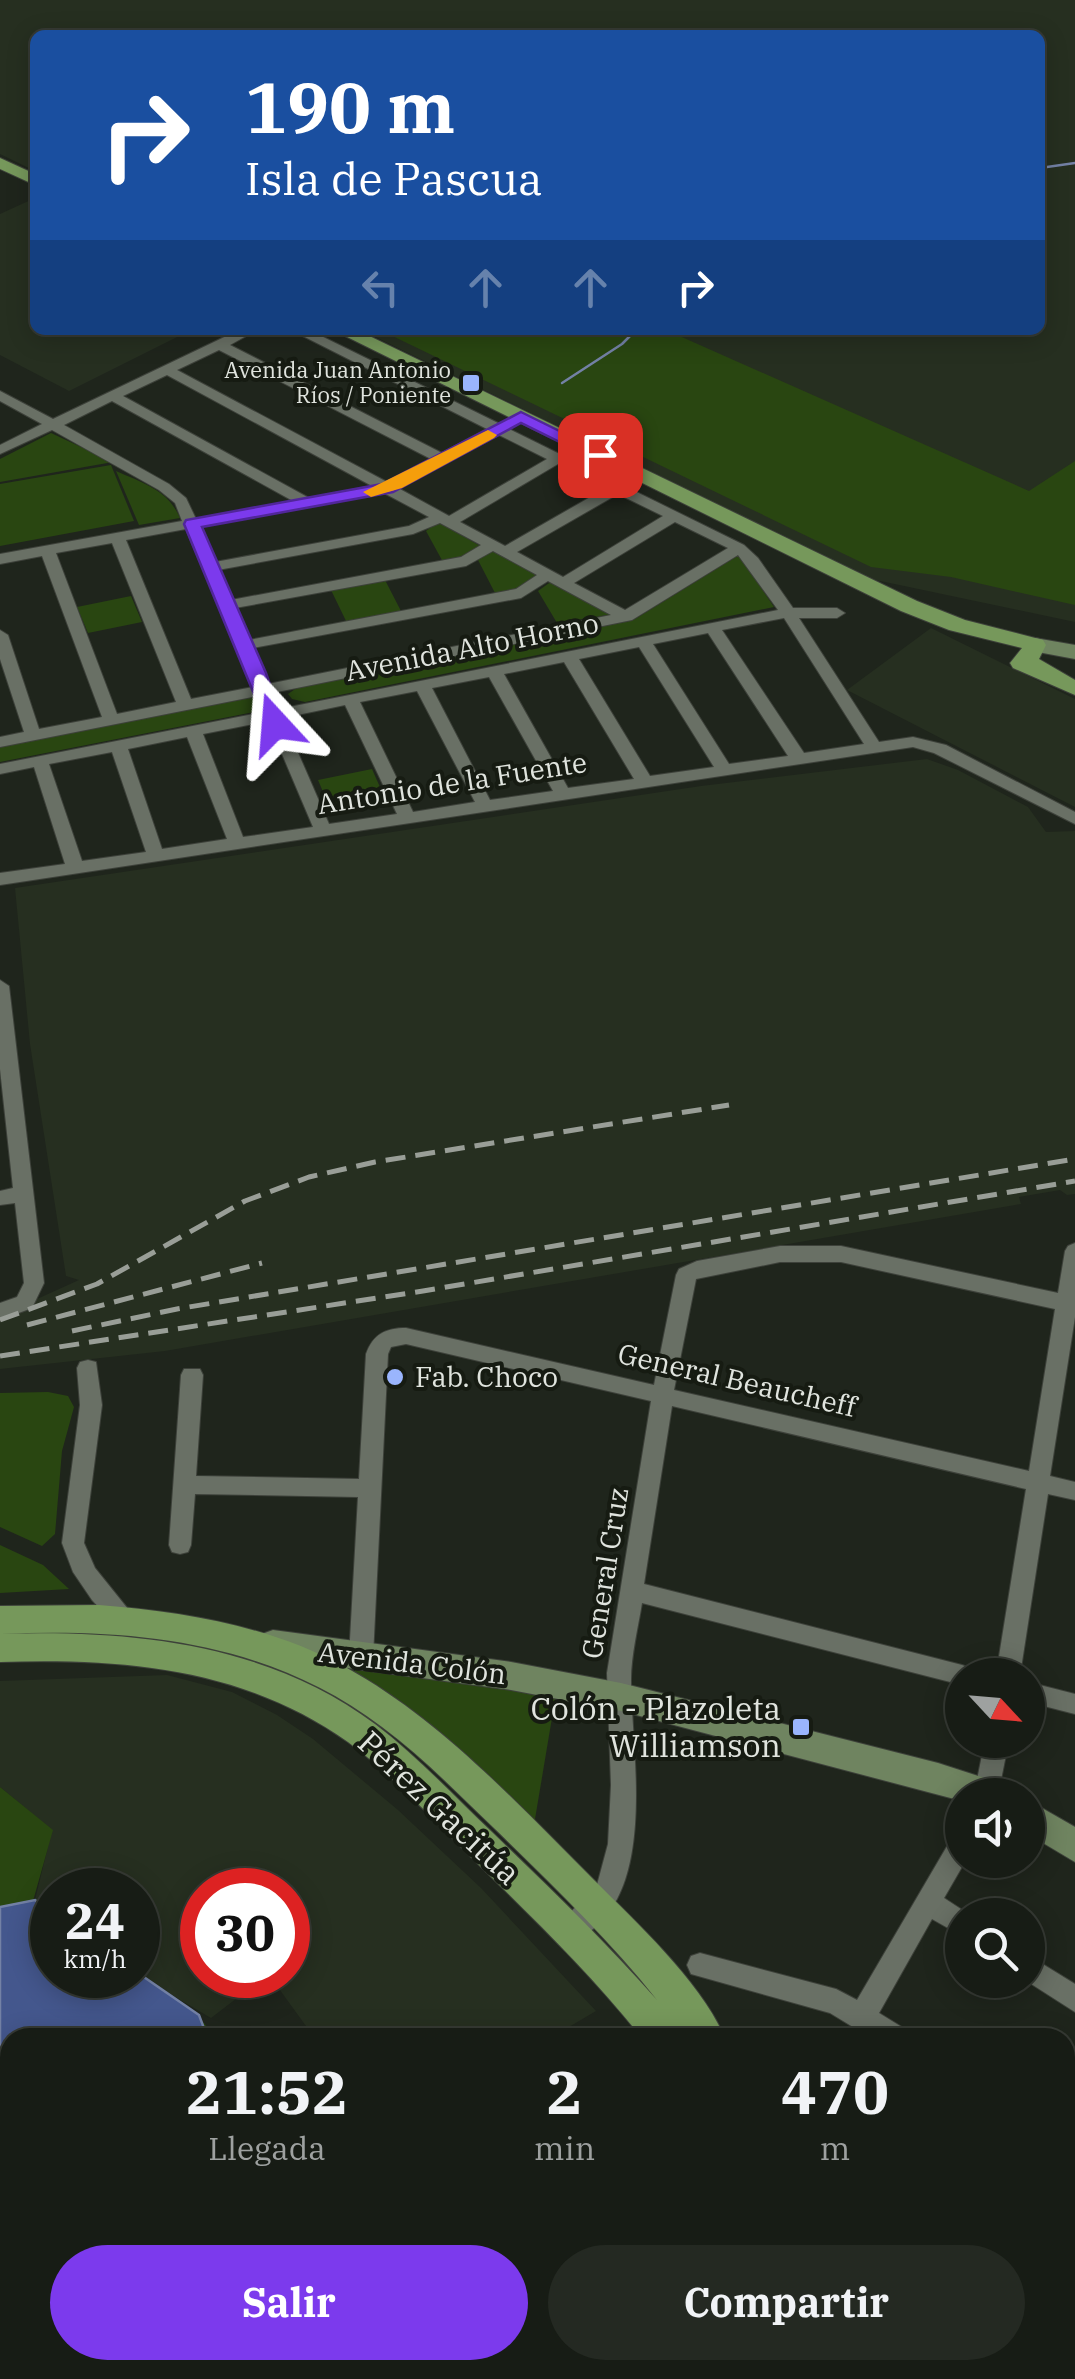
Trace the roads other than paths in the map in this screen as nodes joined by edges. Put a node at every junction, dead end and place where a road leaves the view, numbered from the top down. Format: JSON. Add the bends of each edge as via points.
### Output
{"nodes":[{"id":1,"x":0,"y":163,"type":"edge"},
{"id":2,"x":30,"y":178,"type":"edge"},
{"id":3,"x":240,"y":335,"type":"edge"},
{"id":4,"x":308,"y":335,"type":"edge"},
{"id":5,"x":352,"y":335,"type":"edge"},
{"id":6,"x":220,"y":345,"type":"junction"},
{"id":7,"x":167,"y":370,"type":"junction"},
{"id":8,"x":113,"y":396,"type":"junction"},
{"id":9,"x":3,"y":400,"type":"edge"},
{"id":10,"x":521,"y":417,"type":"junction"},
{"id":11,"x":53,"y":425,"type":"junction"},
{"id":12,"x":499,"y":429,"type":"junction"},
{"id":13,"x":0,"y":450,"type":"edge"},
{"id":14,"x":559,"y":458,"type":"junction"},
{"id":15,"x":443,"y":460,"type":"junction"},
{"id":16,"x":618,"y":487,"type":"junction"},
{"id":17,"x":387,"y":488,"type":"junction"},
{"id":18,"x":308,"y":503,"type":"junction"},
{"id":19,"x":676,"y":515,"type":"junction"},
{"id":20,"x":443,"y":520,"type":"junction"},
{"id":21,"x":192,"y":524,"type":"junction"},
{"id":22,"x":118,"y":538,"type":"junction"},
{"id":23,"x":739,"y":548,"type":"junction"},
{"id":24,"x":498,"y":549,"type":"junction"},
{"id":25,"x":47,"y":550,"type":"junction"},
{"id":26,"x":0,"y":559,"type":"edge"},
{"id":27,"x":210,"y":566,"type":"junction"},
{"id":28,"x":547,"y":575,"type":"junction"},
{"id":29,"x":563,"y":584,"type":"junction"},
{"id":30,"x":227,"y":605,"type":"junction"},
{"id":31,"x":909,"y":606,"type":"junction"},
{"id":32,"x":786,"y":613,"type":"junction"},
{"id":33,"x":837,"y":613,"type":"dead end"},
{"id":34,"x":626,"y":617,"type":"junction"},
{"id":35,"x":713,"y":628,"type":"junction"},
{"id":36,"x":0,"y":635,"type":"edge"},
{"id":37,"x":644,"y":641,"type":"junction"},
{"id":38,"x":244,"y":645,"type":"junction"},
{"id":39,"x":1035,"y":645,"type":"junction"},
{"id":40,"x":1075,"y":652,"type":"edge"},
{"id":41,"x":569,"y":656,"type":"junction"},
{"id":42,"x":1036,"y":669,"type":"junction"},
{"id":43,"x":494,"y":671,"type":"junction"},
{"id":44,"x":422,"y":685,"type":"junction"},
{"id":45,"x":1075,"y":688,"type":"edge"},
{"id":46,"x":264,"y":690,"type":"junction"},
{"id":47,"x":350,"y":700,"type":"junction"},
{"id":48,"x":186,"y":706,"type":"junction"},
{"id":49,"x":273,"y":715,"type":"junction"},
{"id":50,"x":111,"y":720,"type":"junction"},
{"id":51,"x":193,"y":730,"type":"junction"},
{"id":52,"x":33,"y":736,"type":"junction"},
{"id":53,"x":0,"y":742,"type":"edge"},
{"id":54,"x":118,"y":745,"type":"junction"},
{"id":55,"x":874,"y":747,"type":"junction"},
{"id":56,"x":798,"y":758,"type":"junction"},
{"id":57,"x":40,"y":761,"type":"junction"},
{"id":58,"x":0,"y":769,"type":"edge"},
{"id":59,"x":724,"y":770,"type":"junction"},
{"id":60,"x":645,"y":782,"type":"junction"},
{"id":61,"x":563,"y":794,"type":"junction"},
{"id":62,"x":486,"y":806,"type":"junction"},
{"id":63,"x":408,"y":818,"type":"junction"},
{"id":64,"x":1074,"y":818,"type":"edge"},
{"id":65,"x":323,"y":830,"type":"junction"},
{"id":66,"x":236,"y":844,"type":"junction"},
{"id":67,"x":156,"y":856,"type":"junction"},
{"id":68,"x":74,"y":868,"type":"junction"},
{"id":69,"x":0,"y":879,"type":"edge"},
{"id":70,"x":0,"y":986,"type":"edge"},
{"id":71,"x":6,"y":1083,"type":"edge"},
{"id":72,"x":24,"y":1194,"type":"junction"},
{"id":73,"x":0,"y":1198,"type":"edge"},
{"id":74,"x":1075,"y":1251,"type":"edge"},
{"id":75,"x":1071,"y":1304,"type":"edge"},
{"id":76,"x":0,"y":1312,"type":"edge"},
{"id":77,"x":88,"y":1368,"type":"dead end"},
{"id":78,"x":192,"y":1375,"type":"dead end"},
{"id":79,"x":663,"y":1392,"type":"junction"},
{"id":80,"x":1039,"y":1483,"type":"junction"},
{"id":81,"x":184,"y":1485,"type":"junction"},
{"id":82,"x":370,"y":1488,"type":"junction"},
{"id":83,"x":1075,"y":1491,"type":"edge"},
{"id":84,"x":180,"y":1545,"type":"dead end"},
{"id":85,"x":632,"y":1591,"type":"junction"},
{"id":86,"x":90,"y":1604,"type":"junction"},
{"id":87,"x":0,"y":1620,"type":"edge"},
{"id":88,"x":232,"y":1637,"type":"junction"},
{"id":89,"x":0,"y":1648,"type":"edge"},
{"id":90,"x":361,"y":1657,"type":"junction"},
{"id":91,"x":1011,"y":1658,"type":"edge"},
{"id":92,"x":945,"y":1671,"type":"edge"},
{"id":93,"x":1045,"y":1696,"type":"edge"},
{"id":94,"x":621,"y":1697,"type":"junction"},
{"id":95,"x":1075,"y":1704,"type":"edge"},
{"id":96,"x":945,"y":1783,"type":"edge"},
{"id":97,"x":1045,"y":1826,"type":"edge"},
{"id":98,"x":1075,"y":1846,"type":"edge"},
{"id":99,"x":945,"y":1875,"type":"edge"},
{"id":100,"x":930,"y":1902,"type":"junction"},
{"id":101,"x":598,"y":1906,"type":"junction"},
{"id":102,"x":945,"y":1912,"type":"edge"},
{"id":103,"x":568,"y":1930,"type":"junction"},
{"id":104,"x":700,"y":1966,"type":"dead end"},
{"id":105,"x":1045,"y":1979,"type":"edge"},
{"id":106,"x":1075,"y":1999,"type":"edge"},
{"id":107,"x":863,"y":2015,"type":"junction"},
{"id":108,"x":656,"y":2028,"type":"edge"},
{"id":109,"x":699,"y":2028,"type":"edge"},
{"id":110,"x":882,"y":2028,"type":"edge"}],
"edges":[{"from":1,"to":2,"type":"main road"},
{"from":3,"to":6,"type":"street"},
{"from":4,"to":12,"type":"street"},
{"from":5,"to":10,"type":"main road"},
{"from":6,"to":7,"type":"street"},
{"from":6,"to":15,"type":"street"},
{"from":7,"to":8,"type":"street"},
{"from":7,"to":17,"type":"street"},
{"from":8,"to":11,"type":"street"},
{"from":8,"to":18,"type":"street"},
{"from":9,"to":11,"type":"street"},
{"from":10,"to":12,"type":"street"},
{"from":10,"to":31,"type":"main road"},
{"from":11,"to":13,"type":"street"},
{"from":11,"to":21,"type":"street","via":[[171,491]]},
{"from":12,"to":14,"type":"street"},
{"from":12,"to":15,"type":"street"},
{"from":14,"to":16,"type":"street"},
{"from":14,"to":20,"type":"street"},
{"from":15,"to":17,"type":"street"},
{"from":16,"to":19,"type":"street"},
{"from":16,"to":24,"type":"street"},
{"from":17,"to":18,"type":"street"},
{"from":17,"to":20,"type":"street"},
{"from":18,"to":21,"type":"street"},
{"from":19,"to":23,"type":"street"},
{"from":19,"to":29,"type":"street"},
{"from":20,"to":24,"type":"street"},
{"from":20,"to":27,"type":"street"},
{"from":21,"to":22,"type":"street"},
{"from":21,"to":27,"type":"street"},
{"from":22,"to":25,"type":"street"},
{"from":22,"to":48,"type":"street"},
{"from":23,"to":32,"type":"street"},
{"from":23,"to":34,"type":"street","name":"Avenida Alto Horno"},
{"from":24,"to":28,"type":"street"},
{"from":24,"to":30,"type":"street","via":[[466,561]]},
{"from":25,"to":26,"type":"street"},
{"from":25,"to":50,"type":"street"},
{"from":27,"to":30,"type":"street"},
{"from":28,"to":29,"type":"street"},
{"from":28,"to":38,"type":"street","via":[[518,594]]},
{"from":29,"to":34,"type":"street"},
{"from":30,"to":38,"type":"street"},
{"from":31,"to":39,"type":"main road"},
{"from":31,"to":42,"type":"main road"},
{"from":32,"to":33,"type":"street","name":"Avenida Alto Horno"},
{"from":32,"to":35,"type":"street","name":"Avenida Alto Horno"},
{"from":32,"to":55,"type":"street"},
{"from":34,"to":46,"type":"street","name":"Avenida Alto Horno"},
{"from":35,"to":37,"type":"street","name":"Avenida Alto Horno"},
{"from":35,"to":56,"type":"street"},
{"from":36,"to":52,"type":"street"},
{"from":37,"to":41,"type":"street","name":"Avenida Alto Horno"},
{"from":37,"to":59,"type":"street"},
{"from":38,"to":46,"type":"street"},
{"from":39,"to":40,"type":"main road"},
{"from":39,"to":42,"type":"main road","via":[[1028,660]]},
{"from":41,"to":43,"type":"street","name":"Avenida Alto Horno"},
{"from":41,"to":60,"type":"street"},
{"from":42,"to":45,"type":"main road"},
{"from":43,"to":44,"type":"street","name":"Avenida Alto Horno"},
{"from":43,"to":61,"type":"street"},
{"from":44,"to":47,"type":"street","name":"Avenida Alto Horno"},
{"from":44,"to":62,"type":"street"},
{"from":46,"to":48,"type":"street","name":"Avenida Alto Horno"},
{"from":46,"to":49,"type":"street"},
{"from":47,"to":49,"type":"street","name":"Avenida Alto Horno"},
{"from":47,"to":63,"type":"street"},
{"from":48,"to":50,"type":"street","name":"Avenida Alto Horno"},
{"from":49,"to":51,"type":"street","name":"Avenida Alto Horno"},
{"from":49,"to":65,"type":"street"},
{"from":50,"to":52,"type":"street","name":"Avenida Alto Horno"},
{"from":51,"to":54,"type":"street","name":"Avenida Alto Horno"},
{"from":51,"to":66,"type":"street"},
{"from":52,"to":53,"type":"street","name":"Avenida Alto Horno"},
{"from":54,"to":57,"type":"street","name":"Avenida Alto Horno"},
{"from":54,"to":67,"type":"street"},
{"from":55,"to":56,"type":"street","name":"Antonio de la Fuente"},
{"from":55,"to":64,"type":"street","name":"Antonio de la Fuente","via":[[912,742],[940,749]]},
{"from":56,"to":59,"type":"street","name":"Antonio de la Fuente"},
{"from":57,"to":58,"type":"street","name":"Avenida Alto Horno"},
{"from":57,"to":68,"type":"street"},
{"from":59,"to":60,"type":"street","name":"Antonio de la Fuente"},
{"from":60,"to":61,"type":"street","name":"Antonio de la Fuente"},
{"from":61,"to":62,"type":"street","name":"Antonio de la Fuente"},
{"from":62,"to":63,"type":"street","name":"Antonio de la Fuente"},
{"from":63,"to":65,"type":"street","name":"Antonio de la Fuente"},
{"from":65,"to":66,"type":"street","name":"Antonio de la Fuente"},
{"from":66,"to":67,"type":"street","name":"Antonio de la Fuente"},
{"from":67,"to":68,"type":"street","name":"Antonio de la Fuente"},
{"from":68,"to":69,"type":"street","name":"Antonio de la Fuente"},
{"from":70,"to":71,"type":"street"},
{"from":71,"to":72,"type":"street"},
{"from":72,"to":73,"type":"street"},
{"from":72,"to":76,"type":"street","via":[[34,1283],[21,1306]]},
{"from":74,"to":75,"type":"street"},
{"from":75,"to":79,"type":"street","name":"General Cruz","via":[[841,1254],[780,1254],[690,1271]]},
{"from":75,"to":80,"type":"street"},
{"from":77,"to":86,"type":"street","via":[[92,1405],[72,1533]]},
{"from":78,"to":81,"type":"street"},
{"from":79,"to":80,"type":"street","name":"General Beaucheff"},
{"from":79,"to":82,"type":"street","name":"General Beaucheff","via":[[406,1336],[385,1339],[377,1354]]},
{"from":79,"to":85,"type":"street","name":"General Cruz"},
{"from":80,"to":83,"type":"street","name":"General Beaucheff"},
{"from":80,"to":91,"type":"street"},
{"from":81,"to":82,"type":"street"},
{"from":81,"to":84,"type":"street"},
{"from":82,"to":90,"type":"street"},
{"from":85,"to":92,"type":"street"},
{"from":85,"to":94,"type":"street","name":"General Cruz"},
{"from":86,"to":87,"type":"main road","name":"Avenida Colón"},
{"from":86,"to":88,"type":"main road","name":"Avenida Colón","via":[[124,1619]]},
{"from":88,"to":90,"type":"main road","name":"Avenida Colón"},
{"from":88,"to":101,"type":"main road","name":"Pérez Gacitúa","via":[[317,1668],[377,1703]]},
{"from":89,"to":103,"type":"main road","name":"Pérez Gacitúa","via":[[165,1652],[255,1675],[340,1718],[404,1770]]},
{"from":90,"to":94,"type":"main road","name":"Avenida Colón"},
{"from":93,"to":95,"type":"street"},
{"from":94,"to":96,"type":"main road","name":"Avenida Colón"},
{"from":94,"to":101,"type":"street","name":"General Cruz","via":[[618,1859]]},
{"from":97,"to":98,"type":"main road"},
{"from":99,"to":100,"type":"street"},
{"from":100,"to":102,"type":"street"},
{"from":100,"to":107,"type":"street"},
{"from":101,"to":103,"type":"street","name":"General Cruz"},
{"from":101,"to":109,"type":"main road","name":"Pérez Gacitúa"},
{"from":103,"to":108,"type":"main road","name":"Pérez Gacitúa"},
{"from":104,"to":107,"type":"street"},
{"from":105,"to":106,"type":"street"},
{"from":107,"to":110,"type":"street"}]}
